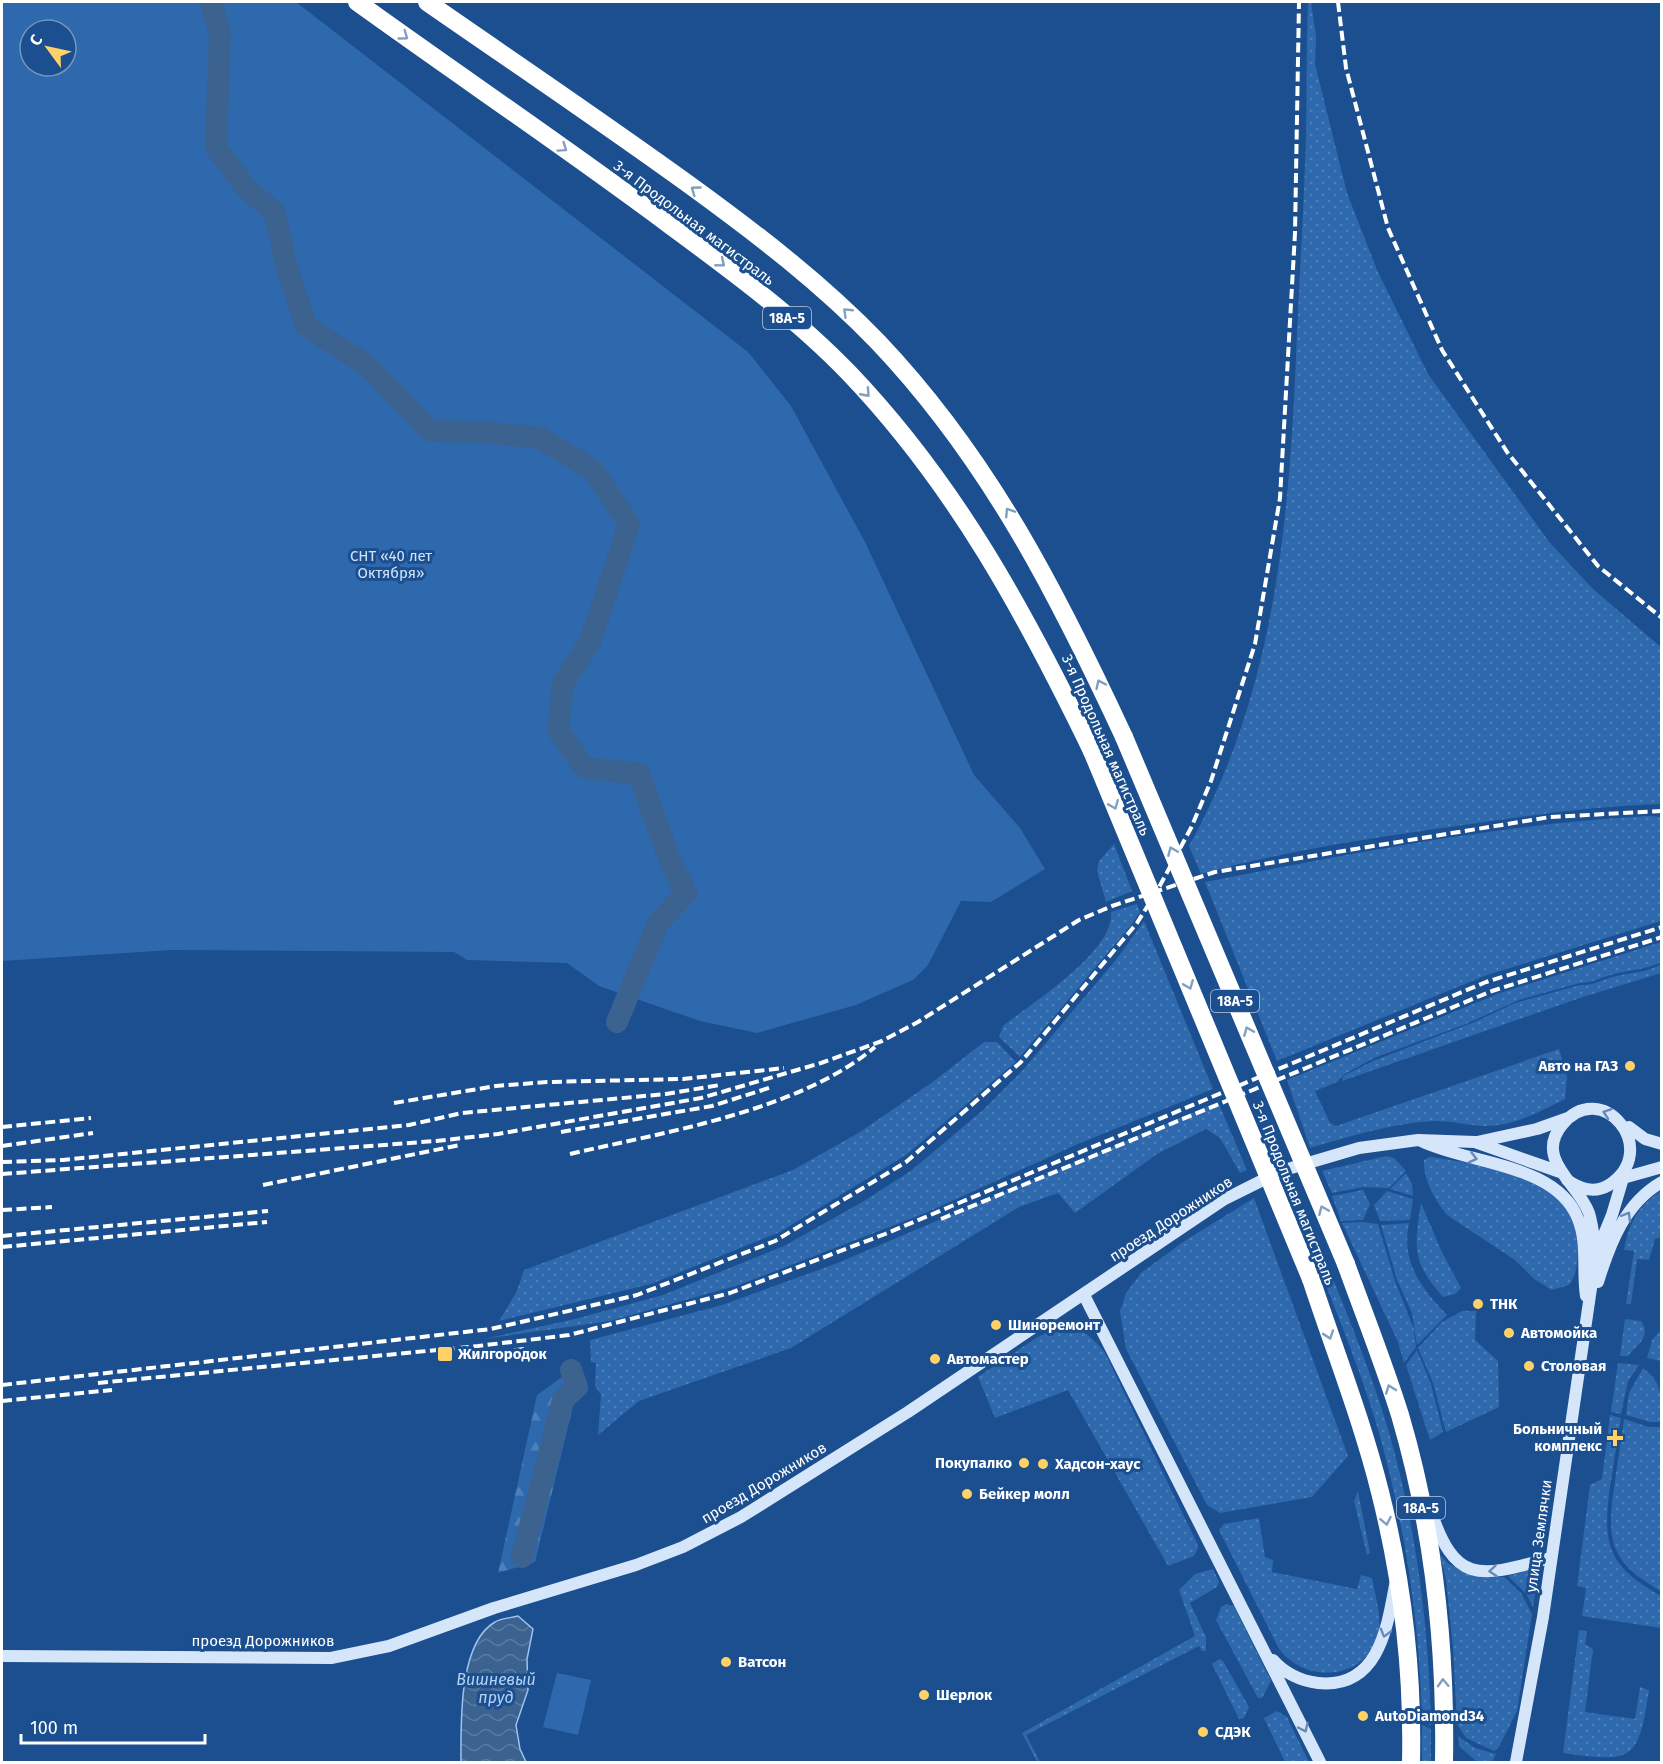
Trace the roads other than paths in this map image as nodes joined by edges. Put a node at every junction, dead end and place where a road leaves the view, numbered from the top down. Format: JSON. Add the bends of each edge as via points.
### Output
{"nodes":[{"id":1,"x":357,"y":2,"type":"edge"},
{"id":2,"x":427,"y":2,"type":"edge"},
{"id":3,"x":1569,"y":1117,"type":"junction"},
{"id":4,"x":1625,"y":1124,"type":"junction"},
{"id":5,"x":1418,"y":1140,"type":"junction"},
{"id":6,"x":1474,"y":1142,"type":"junction"},
{"id":7,"x":1662,"y":1144,"type":"edge"},
{"id":8,"x":1662,"y":1167,"type":"edge"},
{"id":9,"x":1563,"y":1176,"type":"junction"},
{"id":10,"x":1623,"y":1178,"type":"junction"},
{"id":11,"x":1662,"y":1182,"type":"edge"},
{"id":12,"x":1596,"y":1254,"type":"junction"},
{"id":13,"x":1084,"y":1295,"type":"junction"},
{"id":14,"x":1588,"y":1308,"type":"junction"},
{"id":15,"x":1400,"y":1415,"type":"junction"},
{"id":16,"x":1550,"y":1558,"type":"junction"},
{"id":17,"x":1397,"y":1575,"type":"junction"},
{"id":18,"x":1261,"y":1646,"type":"junction"},
{"id":19,"x":2,"y":1656,"type":"edge"},
{"id":20,"x":1516,"y":1758,"type":"edge"},
{"id":21,"x":1320,"y":1762,"type":"edge"},
{"id":22,"x":1411,"y":1762,"type":"edge"},
{"id":23,"x":1444,"y":1762,"type":"edge"},
{"id":24,"x":1506,"y":1762,"type":"edge"}],
"edges":[{"from":1,"to":17,"type":"highway","name":"3-я Продольная магистраль","number":"18А-5","one_way":true,"bridge":true,"via":[[712,256],[848,372],[925,462],[981,542],[1046,656],[1092,751],[1311,1279],[1380,1491]]},
{"from":15,"to":2,"type":"highway","name":"3-я Продольная магистраль","number":"18А-5","one_way":true,"bridge":true,"via":[[1346,1264],[1124,737],[1077,635],[1014,518],[943,418],[830,295],[736,220]]},
{"from":4,"to":3,"type":"main road","one_way":true,"via":[[1604,1110],[1580,1111]]},
{"from":3,"to":6,"type":"main road","name":"проезд Дорожников","via":[[1537,1129]]},
{"from":3,"to":9,"type":"main road","via":[[1558,1132],[1553,1149]]},
{"from":4,"to":7,"type":"main road","via":[[1645,1139]]},
{"from":4,"to":10,"type":"main road","via":[[1634,1145],[1630,1168]]},
{"from":5,"to":6,"type":"main road","name":"проезд Дорожников"},
{"from":5,"to":13,"type":"main road","name":"проезд Дорожников","via":[[1359,1148],[1281,1172],[1223,1200]]},
{"from":5,"to":14,"type":"main road","one_way":true,"via":[[1436,1149],[1512,1169],[1560,1193],[1578,1218],[1583,1238]]},
{"from":6,"to":9,"type":"main road","name":"проезд Дорожников"},
{"from":8,"to":10,"type":"main road"},
{"from":9,"to":10,"type":"main road","via":[[1577,1187],[1596,1190]]},
{"from":9,"to":12,"type":"main road","via":[[1589,1214]]},
{"from":10,"to":12,"type":"main road","name":"улица Землячки"},
{"from":14,"to":11,"type":"main road","one_way":true,"via":[[1606,1254],[1627,1214],[1637,1200]]},
{"from":12,"to":14,"type":"main road","name":"улица Землячки"},
{"from":13,"to":18,"type":"main road"},
{"from":13,"to":19,"type":"main road","name":"проезд Дорожников","via":[[776,1497],[683,1547],[635,1565],[494,1608],[389,1646],[331,1658]]},
{"from":14,"to":16,"type":"main road","name":"улица Землячки"},
{"from":16,"to":15,"type":"main road","one_way":true,"via":[[1511,1569],[1481,1572],[1454,1558],[1436,1527]]},
{"from":23,"to":15,"type":"highway","name":"3-я Продольная магистраль","number":"18А-5","one_way":true,"via":[[1434,1571]]},
{"from":16,"to":20,"type":"main road","name":"улица Землячки"},
{"from":17,"to":18,"type":"main road","one_way":true,"via":[[1381,1645],[1369,1664],[1354,1676],[1335,1683],[1304,1680],[1277,1665]]},
{"from":17,"to":22,"type":"highway","name":"3-я Продольная магистраль","number":"18А-5","via":[[1412,1730]]},
{"from":18,"to":21,"type":"main road","one_way":true},
{"from":20,"to":24,"type":"main road"}]}
